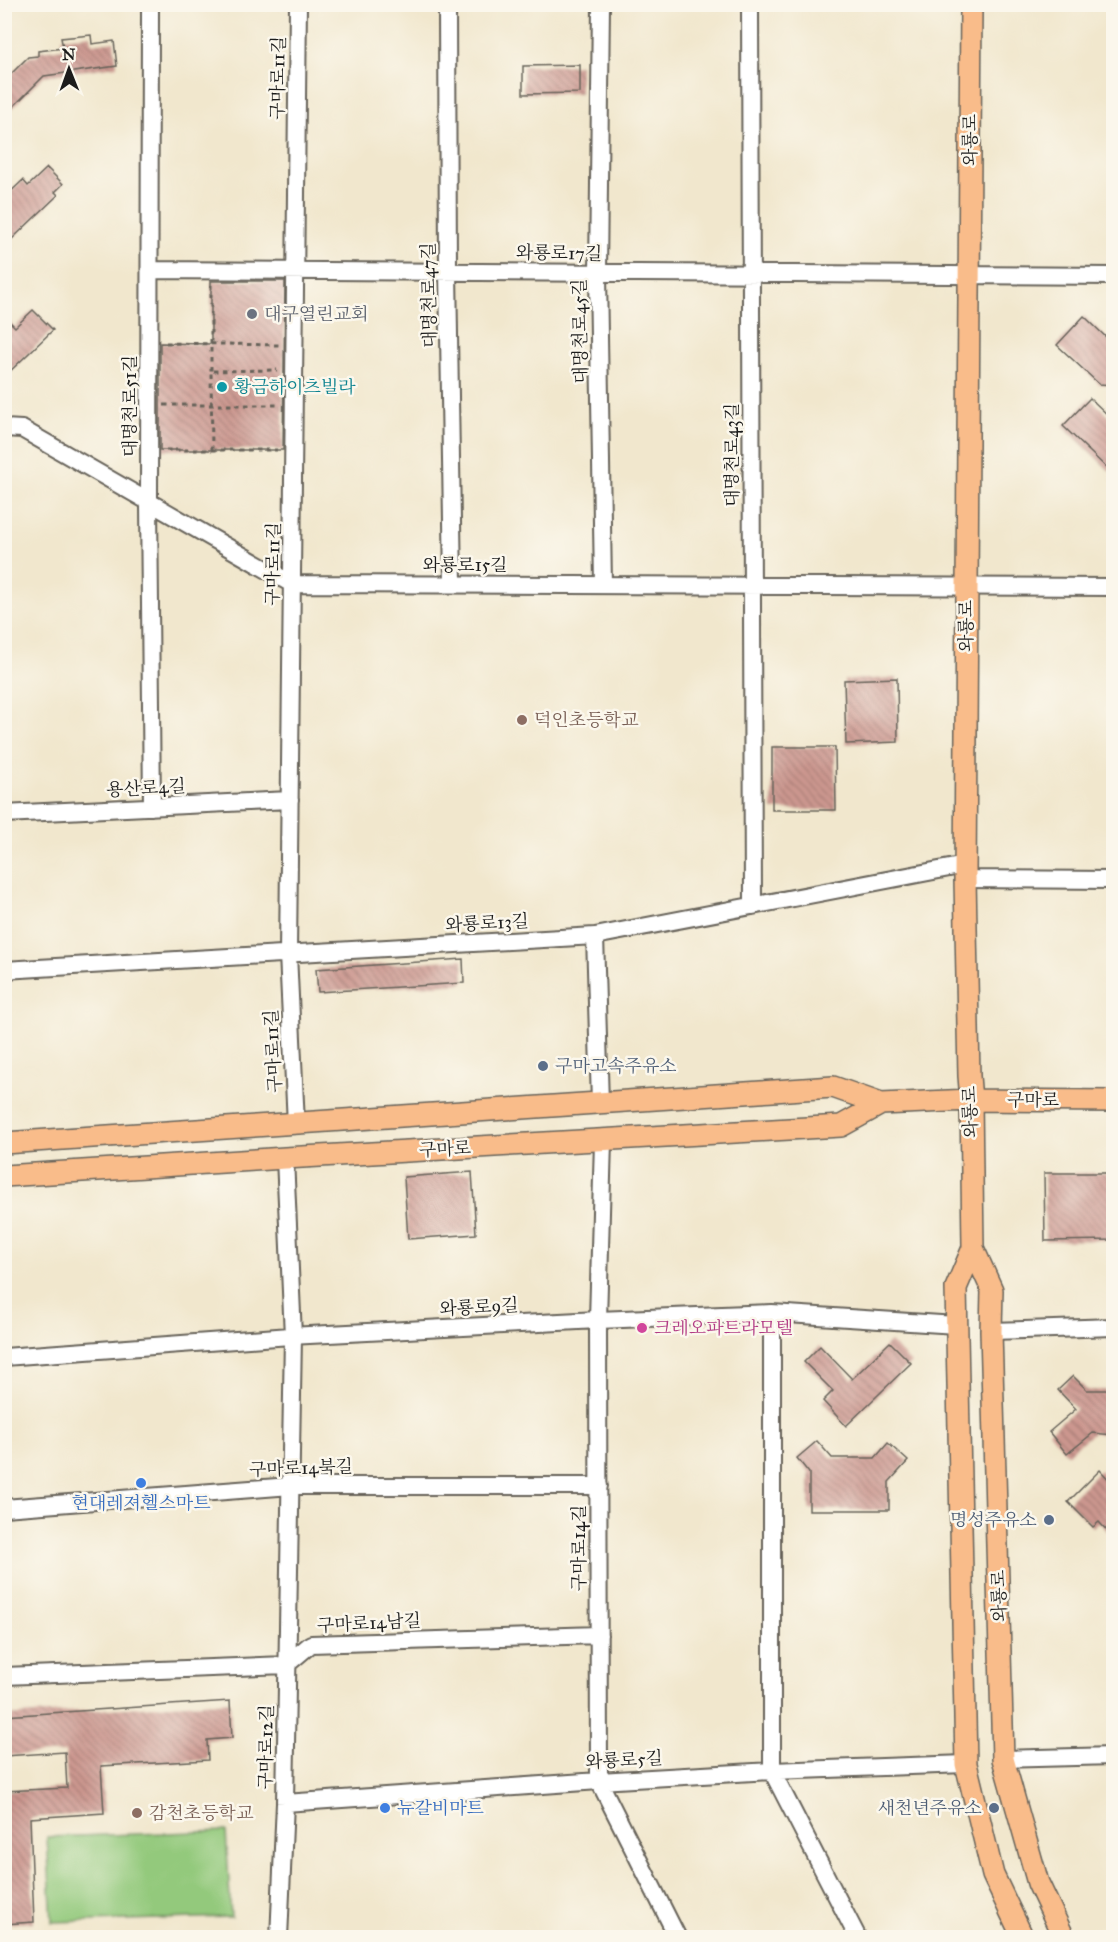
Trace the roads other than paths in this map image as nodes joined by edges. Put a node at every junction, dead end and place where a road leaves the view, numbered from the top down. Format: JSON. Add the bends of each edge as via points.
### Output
{"nodes":[{"id":1,"x":150,"y":4,"type":"edge"},
{"id":2,"x":298,"y":4,"type":"edge"},
{"id":3,"x":447,"y":4,"type":"edge"},
{"id":4,"x":601,"y":4,"type":"edge"},
{"id":5,"x":750,"y":4,"type":"edge"},
{"id":6,"x":971,"y":4,"type":"edge"},
{"id":7,"x":150,"y":270,"type":"junction"},
{"id":8,"x":295,"y":271,"type":"junction"},
{"id":9,"x":448,"y":271,"type":"junction"},
{"id":10,"x":598,"y":273,"type":"junction"},
{"id":11,"x":752,"y":273,"type":"junction"},
{"id":12,"x":969,"y":274,"type":"junction"},
{"id":13,"x":1113,"y":276,"type":"edge"},
{"id":14,"x":4,"y":428,"type":"edge"},
{"id":15,"x":149,"y":502,"type":"junction"},
{"id":16,"x":292,"y":584,"type":"junction"},
{"id":17,"x":453,"y":584,"type":"junction"},
{"id":18,"x":603,"y":585,"type":"junction"},
{"id":19,"x":751,"y":585,"type":"junction"},
{"id":20,"x":966,"y":585,"type":"junction"},
{"id":21,"x":1113,"y":587,"type":"edge"},
{"id":22,"x":290,"y":800,"type":"junction"},
{"id":23,"x":152,"y":807,"type":"junction"},
{"id":24,"x":4,"y":814,"type":"edge"},
{"id":25,"x":965,"y":872,"type":"junction"},
{"id":26,"x":1113,"y":880,"type":"edge"},
{"id":27,"x":753,"y":906,"type":"junction"},
{"id":28,"x":595,"y":936,"type":"junction"},
{"id":29,"x":288,"y":954,"type":"junction"},
{"id":30,"x":4,"y":970,"type":"edge"},
{"id":31,"x":971,"y":1100,"type":"junction"},
{"id":32,"x":1113,"y":1101,"type":"edge"},
{"id":33,"x":600,"y":1103,"type":"junction"},
{"id":34,"x":881,"y":1104,"type":"junction"},
{"id":35,"x":296,"y":1124,"type":"junction"},
{"id":36,"x":603,"y":1141,"type":"junction"},
{"id":37,"x":4,"y":1143,"type":"edge"},
{"id":38,"x":285,"y":1158,"type":"junction"},
{"id":39,"x":4,"y":1176,"type":"edge"},
{"id":40,"x":972,"y":1248,"type":"junction"},
{"id":41,"x":772,"y":1313,"type":"junction"},
{"id":42,"x":598,"y":1320,"type":"junction"},
{"id":43,"x":956,"y":1325,"type":"junction"},
{"id":44,"x":1113,"y":1328,"type":"edge"},
{"id":45,"x":991,"y":1331,"type":"junction"},
{"id":46,"x":293,"y":1336,"type":"junction"},
{"id":47,"x":4,"y":1357,"type":"edge"},
{"id":48,"x":291,"y":1486,"type":"junction"},
{"id":49,"x":599,"y":1486,"type":"junction"},
{"id":50,"x":4,"y":1508,"type":"edge"},
{"id":51,"x":599,"y":1635,"type":"junction"},
{"id":52,"x":286,"y":1665,"type":"junction"},
{"id":53,"x":4,"y":1676,"type":"edge"},
{"id":54,"x":1113,"y":1756,"type":"edge"},
{"id":55,"x":1003,"y":1760,"type":"junction"},
{"id":56,"x":966,"y":1764,"type":"junction"},
{"id":57,"x":772,"y":1771,"type":"junction"},
{"id":58,"x":599,"y":1781,"type":"junction"},
{"id":59,"x":285,"y":1803,"type":"junction"},
{"id":60,"x":279,"y":1938,"type":"edge"},
{"id":61,"x":678,"y":1938,"type":"edge"},
{"id":62,"x":858,"y":1938,"type":"edge"},
{"id":63,"x":1023,"y":1938,"type":"edge"},
{"id":64,"x":1064,"y":1938,"type":"edge"}],
"edges":[{"from":1,"to":7,"type":"street","name":"대명천로51길"},
{"from":2,"to":8,"type":"street","name":"구마로11길"},
{"from":3,"to":9,"type":"street","name":"대명천로47길"},
{"from":4,"to":10,"type":"street","name":"대명천로45길"},
{"from":5,"to":11,"type":"street","name":"대명천로43길"},
{"from":6,"to":12,"type":"main road","name":"와룡로"},
{"from":7,"to":8,"type":"street","name":"와룡로17길"},
{"from":7,"to":15,"type":"street","name":"대명천로51길"},
{"from":8,"to":9,"type":"street","name":"와룡로17길"},
{"from":8,"to":16,"type":"street","name":"구마로11길"},
{"from":9,"to":10,"type":"street","name":"와룡로17길"},
{"from":9,"to":17,"type":"street","name":"대명천로47길"},
{"from":10,"to":11,"type":"street","name":"와룡로17길"},
{"from":10,"to":18,"type":"street","name":"대명천로45길"},
{"from":11,"to":12,"type":"street","name":"와룡로17길"},
{"from":11,"to":19,"type":"street","name":"대명천로43길"},
{"from":12,"to":13,"type":"street","name":"와룡로17길"},
{"from":12,"to":20,"type":"main road","name":"와룡로"},
{"from":14,"to":15,"type":"street","name":"와룡로15길","via":[[22,429]]},
{"from":15,"to":16,"type":"street","name":"와룡로15길"},
{"from":15,"to":23,"type":"street","name":"대명천로51길"},
{"from":16,"to":17,"type":"street","name":"와룡로15길"},
{"from":16,"to":22,"type":"street","name":"구마로11길"},
{"from":17,"to":18,"type":"street","name":"와룡로15길"},
{"from":18,"to":19,"type":"street","name":"와룡로15길"},
{"from":19,"to":20,"type":"street","name":"와룡로15길"},
{"from":19,"to":27,"type":"street","name":"대명천로43길"},
{"from":20,"to":21,"type":"street","name":"와룡로15길"},
{"from":20,"to":25,"type":"main road","name":"와룡로"},
{"from":22,"to":23,"type":"street","name":"용산로4길"},
{"from":22,"to":29,"type":"street","name":"구마로11길"},
{"from":23,"to":24,"type":"street","name":"용산로4길"},
{"from":25,"to":26,"type":"street","name":"와룡로13길"},
{"from":25,"to":27,"type":"street","name":"와룡로13길"},
{"from":25,"to":31,"type":"main road","name":"와룡로"},
{"from":27,"to":28,"type":"street","name":"와룡로13길"},
{"from":28,"to":29,"type":"street","name":"와룡로13길"},
{"from":28,"to":33,"type":"street"},
{"from":29,"to":30,"type":"street","name":"와룡로13길"},
{"from":29,"to":35,"type":"street","name":"구마로11길"},
{"from":31,"to":32,"type":"main road","name":"구마로"},
{"from":31,"to":34,"type":"main road","name":"구마로"},
{"from":31,"to":40,"type":"main road","name":"와룡로"},
{"from":33,"to":34,"type":"main road","name":"구마로","via":[[833,1087]]},
{"from":33,"to":35,"type":"main road","name":"구마로"},
{"from":34,"to":36,"type":"main road","name":"구마로","via":[[841,1126]]},
{"from":35,"to":37,"type":"main road","name":"구마로"},
{"from":36,"to":38,"type":"main road","name":"구마로"},
{"from":36,"to":42,"type":"street","name":"구마로14길"},
{"from":38,"to":39,"type":"main road","name":"구마로"},
{"from":38,"to":46,"type":"street","name":"구마로12길"},
{"from":40,"to":43,"type":"main road","name":"와룡로","via":[[956,1288]]},
{"from":40,"to":45,"type":"main road","name":"와룡로","via":[[992,1290]]},
{"from":41,"to":42,"type":"street","name":"와룡로9길"},
{"from":41,"to":43,"type":"street","name":"와룡로9길"},
{"from":41,"to":57,"type":"street"},
{"from":42,"to":46,"type":"street","name":"와룡로9길"},
{"from":42,"to":49,"type":"street","name":"구마로14길"},
{"from":43,"to":56,"type":"main road","name":"와룡로"},
{"from":44,"to":45,"type":"street"},
{"from":45,"to":55,"type":"main road","name":"와룡로"},
{"from":46,"to":47,"type":"street","name":"와룡로9길"},
{"from":46,"to":48,"type":"street","name":"구마로12길"},
{"from":48,"to":49,"type":"street","name":"구마로14북길"},
{"from":48,"to":50,"type":"street","name":"구마로14북길"},
{"from":48,"to":52,"type":"street","name":"구마로12길"},
{"from":49,"to":51,"type":"street","name":"구마로14길"},
{"from":51,"to":52,"type":"street","name":"구마로14남길","via":[[311,1644]]},
{"from":51,"to":58,"type":"street","name":"구마로14길"},
{"from":52,"to":53,"type":"street"},
{"from":52,"to":59,"type":"street","name":"구마로12길"},
{"from":54,"to":55,"type":"street"},
{"from":55,"to":64,"type":"main road","name":"와룡로","via":[[1038,1883]]},
{"from":56,"to":57,"type":"street","name":"와룡로5길"},
{"from":56,"to":63,"type":"main road","name":"와룡로","via":[[993,1875]]},
{"from":57,"to":58,"type":"street","name":"와룡로5길"},
{"from":57,"to":62,"type":"street"},
{"from":58,"to":59,"type":"street","name":"와룡로5길"},
{"from":58,"to":61,"type":"street","name":"구마로14길"},
{"from":59,"to":60,"type":"street","name":"구마로12길"}]}
